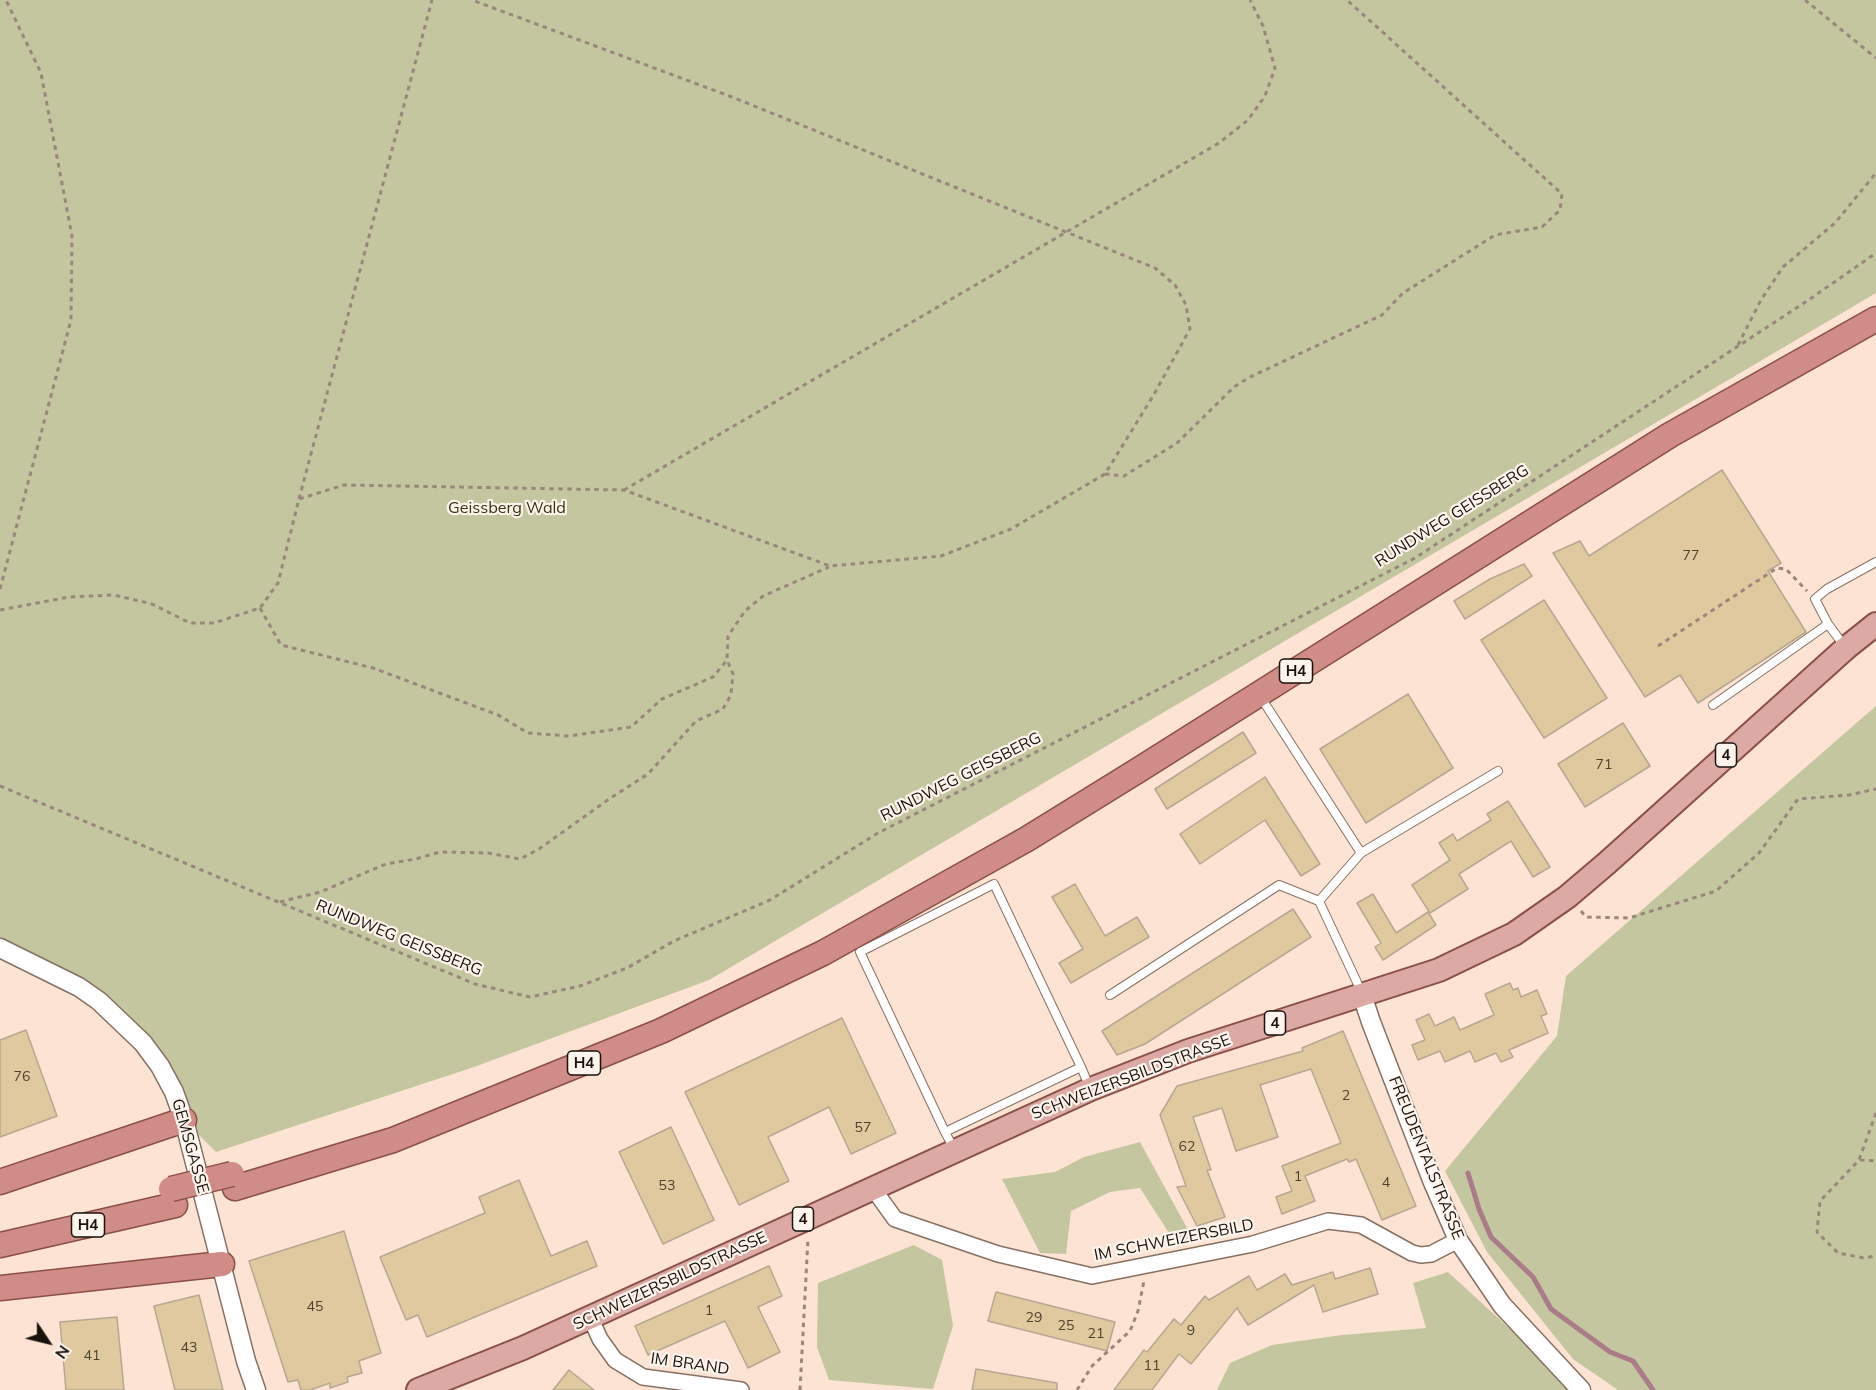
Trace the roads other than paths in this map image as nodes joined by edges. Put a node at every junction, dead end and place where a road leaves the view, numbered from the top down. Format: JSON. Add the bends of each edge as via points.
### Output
{"nodes":[{"id":1,"x":1876,"y":319,"type":"edge"},
{"id":2,"x":1876,"y":562,"type":"edge"},
{"id":3,"x":1828,"y":624,"type":"junction"},
{"id":4,"x":1876,"y":624,"type":"edge"},
{"id":5,"x":1846,"y":648,"type":"junction"},
{"id":6,"x":1259,"y":694,"type":"junction"},
{"id":7,"x":1713,"y":705,"type":"dead end"},
{"id":8,"x":1498,"y":771,"type":"dead end"},
{"id":9,"x":1362,"y":853,"type":"junction"},
{"id":10,"x":1319,"y":901,"type":"junction"},
{"id":11,"x":0,"y":948,"type":"edge"},
{"id":12,"x":1110,"y":994,"type":"dead end"},
{"id":13,"x":1362,"y":995,"type":"junction"},
{"id":14,"x":1081,"y":1067,"type":"junction"},
{"id":15,"x":1090,"y":1089,"type":"junction"},
{"id":16,"x":184,"y":1120,"type":"junction"},
{"id":17,"x":950,"y":1141,"type":"junction"},
{"id":18,"x":0,"y":1182,"type":"edge"},
{"id":19,"x":872,"y":1187,"type":"junction"},
{"id":20,"x":173,"y":1197,"type":"junction"},
{"id":21,"x":0,"y":1230,"type":"edge"},
{"id":22,"x":1458,"y":1240,"type":"junction"},
{"id":23,"x":0,"y":1245,"type":"edge"},
{"id":24,"x":222,"y":1264,"type":"junction"},
{"id":25,"x":0,"y":1288,"type":"edge"},
{"id":26,"x":590,"y":1317,"type":"junction"},
{"id":27,"x":642,"y":1384,"type":"edge"},
{"id":28,"x":256,"y":1390,"type":"edge"},
{"id":29,"x":418,"y":1390,"type":"edge"},
{"id":30,"x":741,"y":1390,"type":"edge"},
{"id":31,"x":1581,"y":1390,"type":"edge"}],
"edges":[{"from":1,"to":6,"type":"highway","number":"H4","via":[[1670,435]]},
{"from":2,"to":3,"type":"lane","via":[[1815,599]]},
{"from":3,"to":5,"type":"lane"},
{"from":3,"to":7,"type":"lane"},
{"from":4,"to":5,"type":"main road","name":"SCHWEIZERSBILDSTRASSE","number":"4"},
{"from":5,"to":13,"type":"main road","name":"SCHWEIZERSBILDSTRASSE","number":"4","via":[[1567,897],[1514,934],[1439,970]]},
{"from":6,"to":9,"type":"lane"},
{"from":6,"to":20,"type":"highway","number":"H4","via":[[1027,838],[822,952],[660,1031],[393,1140]]},
{"from":8,"to":9,"type":"lane"},
{"from":9,"to":10,"type":"lane"},
{"from":10,"to":12,"type":"lane","via":[[1279,885]]},
{"from":10,"to":13,"type":"lane"},
{"from":11,"to":16,"type":"street","name":"GEMSGASSE","via":[[79,987],[121,1020],[160,1066]]},
{"from":13,"to":15,"type":"main road","name":"SCHWEIZERSBILDSTRASSE","number":"4","via":[[1188,1050]]},
{"from":13,"to":22,"type":"street","name":"FREUDENTALSTRASSE"},
{"from":14,"to":15,"type":"lane"},
{"from":14,"to":17,"type":"lane"},
{"from":14,"to":17,"type":"lane","via":[[994,884],[860,952]]},
{"from":15,"to":17,"type":"main road","name":"SCHWEIZERSBILDSTRASSE","number":"4"},
{"from":16,"to":18,"type":"highway"},
{"from":16,"to":24,"type":"street","name":"GEMSGASSE"},
{"from":17,"to":19,"type":"main road","name":"SCHWEIZERSBILDSTRASSE","number":"4"},
{"from":19,"to":22,"type":"street","name":"IM SCHWEIZERSBILD","via":[[895,1219],[998,1254],[1092,1276],[1253,1244],[1328,1221],[1361,1225],[1421,1255]]},
{"from":19,"to":26,"type":"main road","name":"SCHWEIZERSBILDSTRASSE","number":"4"},
{"from":20,"to":21,"type":"highway","number":"H4"},
{"from":20,"to":23,"type":"highway","number":"H4"},
{"from":22,"to":31,"type":"street","name":"FREUDENTALSTRASSE","via":[[1502,1305]]},
{"from":24,"to":25,"type":"highway"},
{"from":24,"to":28,"type":"street","name":"GEMSGASSE"},
{"from":26,"to":27,"type":"street","name":"IM BRAND","via":[[615,1360]]},
{"from":26,"to":29,"type":"main road","name":"SCHWEIZERSBILDSTRASSE","number":"4"},
{"from":27,"to":30,"type":"street","name":"IM BRAND"}]}
